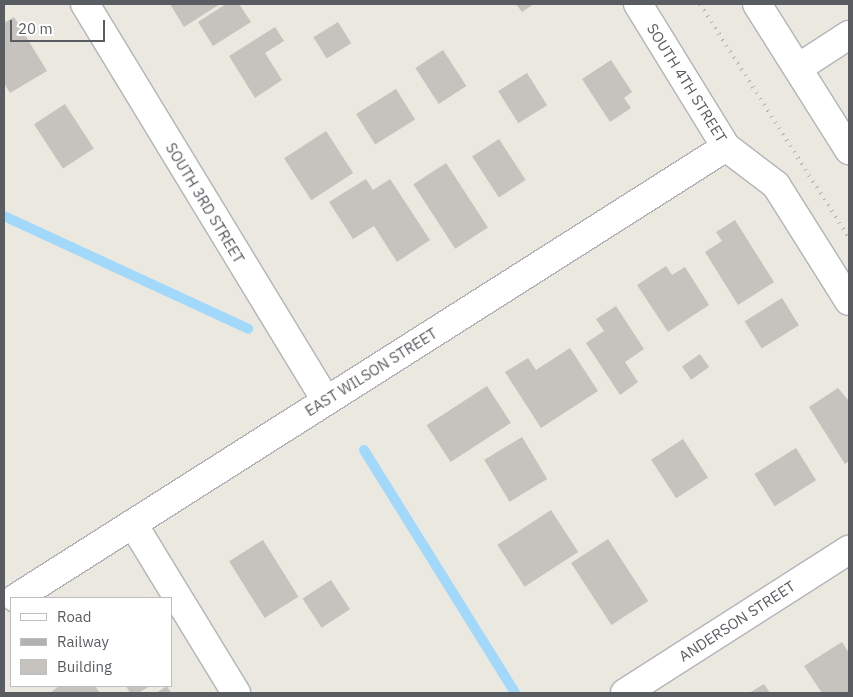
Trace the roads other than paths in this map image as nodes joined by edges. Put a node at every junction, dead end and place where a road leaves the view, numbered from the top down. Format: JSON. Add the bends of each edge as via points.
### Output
{"nodes":[{"id":1,"x":85,"y":4,"type":"edge"},
{"id":2,"x":638,"y":4,"type":"edge"},
{"id":3,"x":757,"y":4,"type":"edge"},
{"id":4,"x":849,"y":35,"type":"edge"},
{"id":5,"x":798,"y":68,"type":"junction"},
{"id":6,"x":726,"y":147,"type":"junction"},
{"id":7,"x":849,"y":150,"type":"edge"},
{"id":8,"x":849,"y":301,"type":"edge"},
{"id":9,"x":326,"y":401,"type":"junction"},
{"id":10,"x":133,"y":524,"type":"junction"},
{"id":11,"x":849,"y":550,"type":"edge"},
{"id":12,"x":18,"y":597,"type":"edge"},
{"id":13,"x":236,"y":693,"type":"edge"},
{"id":14,"x":625,"y":693,"type":"edge"}],
"edges":[{"from":1,"to":9,"type":"street","name":"SOUTH 3RD STREET"},
{"from":2,"to":6,"type":"street","name":"SOUTH 4TH STREET"},
{"from":3,"to":5,"type":"street"},
{"from":4,"to":5,"type":"street"},
{"from":5,"to":7,"type":"street"},
{"from":6,"to":8,"type":"street","name":"SOUTH 4TH STREET","via":[[776,186]]},
{"from":6,"to":9,"type":"street","name":"EAST WILSON STREET"},
{"from":9,"to":10,"type":"street","name":"EAST WILSON STREET"},
{"from":10,"to":12,"type":"street","name":"EAST WILSON STREET"},
{"from":10,"to":13,"type":"street"},
{"from":11,"to":14,"type":"street","name":"ANDERSON STREET"}]}
